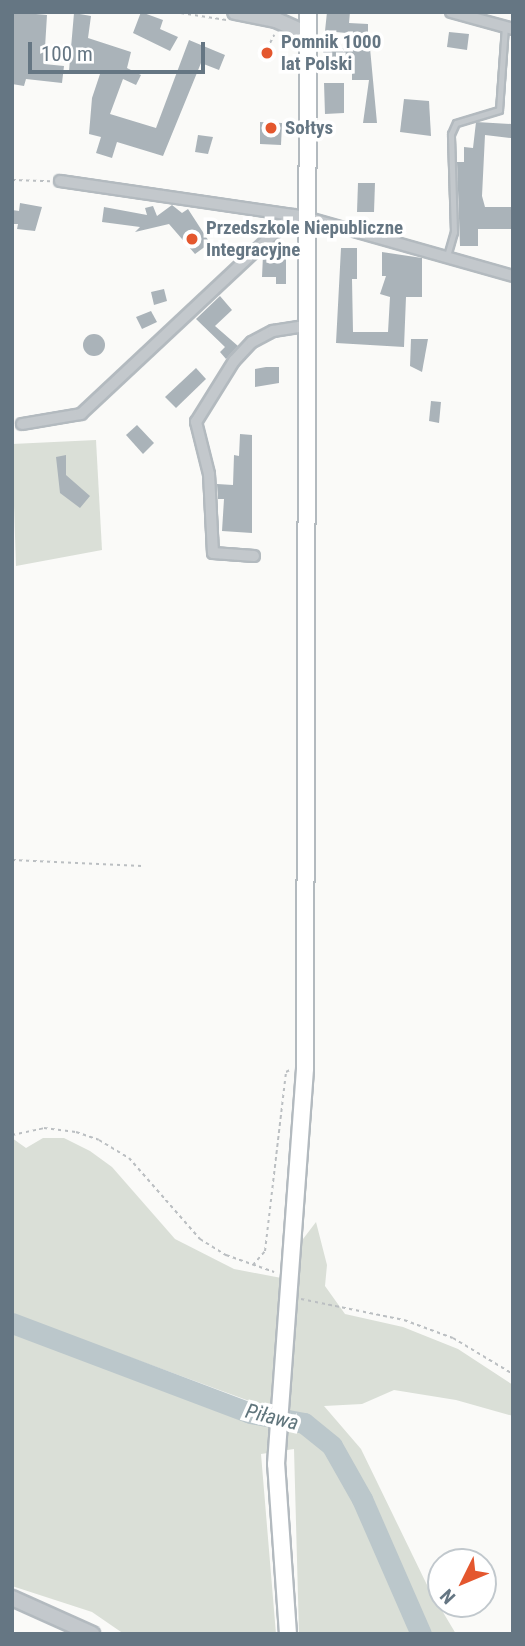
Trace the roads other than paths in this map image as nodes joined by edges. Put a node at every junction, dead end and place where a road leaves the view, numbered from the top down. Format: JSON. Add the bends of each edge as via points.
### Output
{"nodes":[{"id":1,"x":308,"y":12,"type":"edge"},
{"id":2,"x":452,"y":12,"type":"edge"},
{"id":3,"x":237,"y":17,"type":"edge"},
{"id":4,"x":277,"y":20,"type":"edge"},
{"id":5,"x":509,"y":27,"type":"edge"},
{"id":6,"x":308,"y":34,"type":"junction"},
{"id":7,"x":60,"y":181,"type":"road end"},
{"id":8,"x":302,"y":217,"type":"junction"},
{"id":9,"x":447,"y":256,"type":"junction"},
{"id":10,"x":513,"y":276,"type":"edge"},
{"id":11,"x":310,"y":325,"type":"junction"},
{"id":12,"x":22,"y":424,"type":"dead end"},
{"id":13,"x":254,"y":556,"type":"dead end"},
{"id":14,"x":12,"y":1598,"type":"edge"},
{"id":15,"x":92,"y":1634,"type":"edge"},
{"id":16,"x":288,"y":1634,"type":"edge"}],
"edges":[{"from":1,"to":6,"type":"main road"},
{"from":2,"to":5,"type":"street"},
{"from":3,"to":4,"type":"street"},
{"from":4,"to":6,"type":"street"},
{"from":5,"to":9,"type":"lane","via":[[499,110],[456,123],[450,134],[454,233]]},
{"from":6,"to":8,"type":"main road"},
{"from":7,"to":8,"type":"street"},
{"from":8,"to":9,"type":"street"},
{"from":8,"to":11,"type":"main road"},
{"from":8,"to":12,"type":"street","via":[[81,414]]},
{"from":9,"to":10,"type":"street"},
{"from":11,"to":13,"type":"street","via":[[273,331],[252,342],[196,422],[209,474],[213,553]]},
{"from":11,"to":16,"type":"main road","via":[[305,1068],[276,1464]]},
{"from":14,"to":15,"type":"street"}]}
